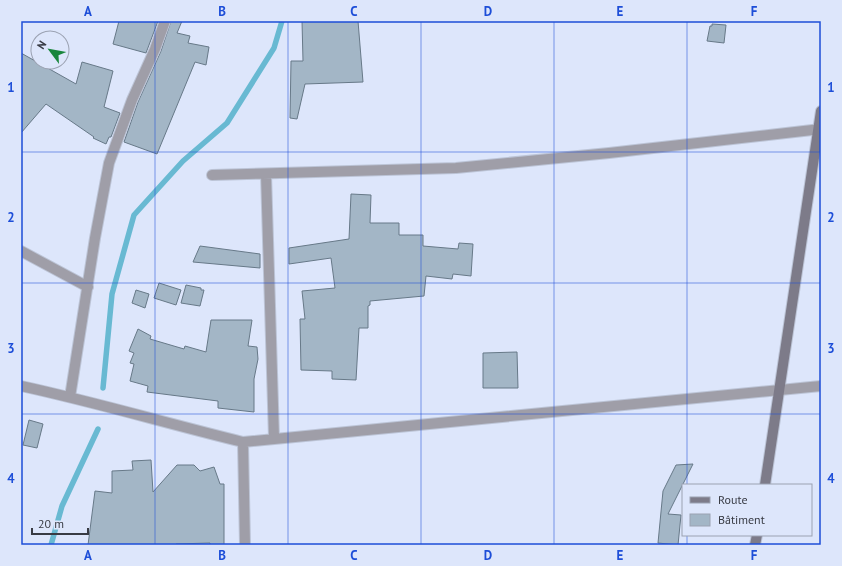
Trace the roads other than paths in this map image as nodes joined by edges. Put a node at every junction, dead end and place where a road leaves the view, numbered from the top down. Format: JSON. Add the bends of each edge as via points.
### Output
{"nodes":[{"id":1,"x":165,"y":21,"type":"edge"},
{"id":2,"x":821,"y":111,"type":"edge"},
{"id":3,"x":820,"y":129,"type":"edge"},
{"id":4,"x":266,"y":174,"type":"junction"},
{"id":5,"x":212,"y":175,"type":"dead end"},
{"id":6,"x":21,"y":251,"type":"edge"},
{"id":7,"x":88,"y":287,"type":"junction"},
{"id":8,"x":21,"y":386,"type":"edge"},
{"id":9,"x":821,"y":386,"type":"edge"},
{"id":10,"x":780,"y":390,"type":"junction"},
{"id":11,"x":70,"y":397,"type":"junction"},
{"id":12,"x":274,"y":438,"type":"junction"},
{"id":13,"x":243,"y":442,"type":"junction"},
{"id":14,"x":765,"y":484,"type":"edge"},
{"id":15,"x":245,"y":545,"type":"edge"}],
"edges":[{"from":1,"to":7,"type":"street","via":[[109,163]]},
{"from":2,"to":3,"type":"main road"},
{"from":3,"to":4,"type":"street","via":[[456,168]]},
{"from":3,"to":10,"type":"main road"},
{"from":4,"to":5,"type":"street"},
{"from":4,"to":12,"type":"street"},
{"from":6,"to":7,"type":"street"},
{"from":7,"to":11,"type":"street"},
{"from":8,"to":11,"type":"street"},
{"from":9,"to":10,"type":"street"},
{"from":10,"to":12,"type":"street"},
{"from":10,"to":14,"type":"main road"},
{"from":11,"to":13,"type":"street"},
{"from":12,"to":13,"type":"street"},
{"from":13,"to":15,"type":"street"}]}
